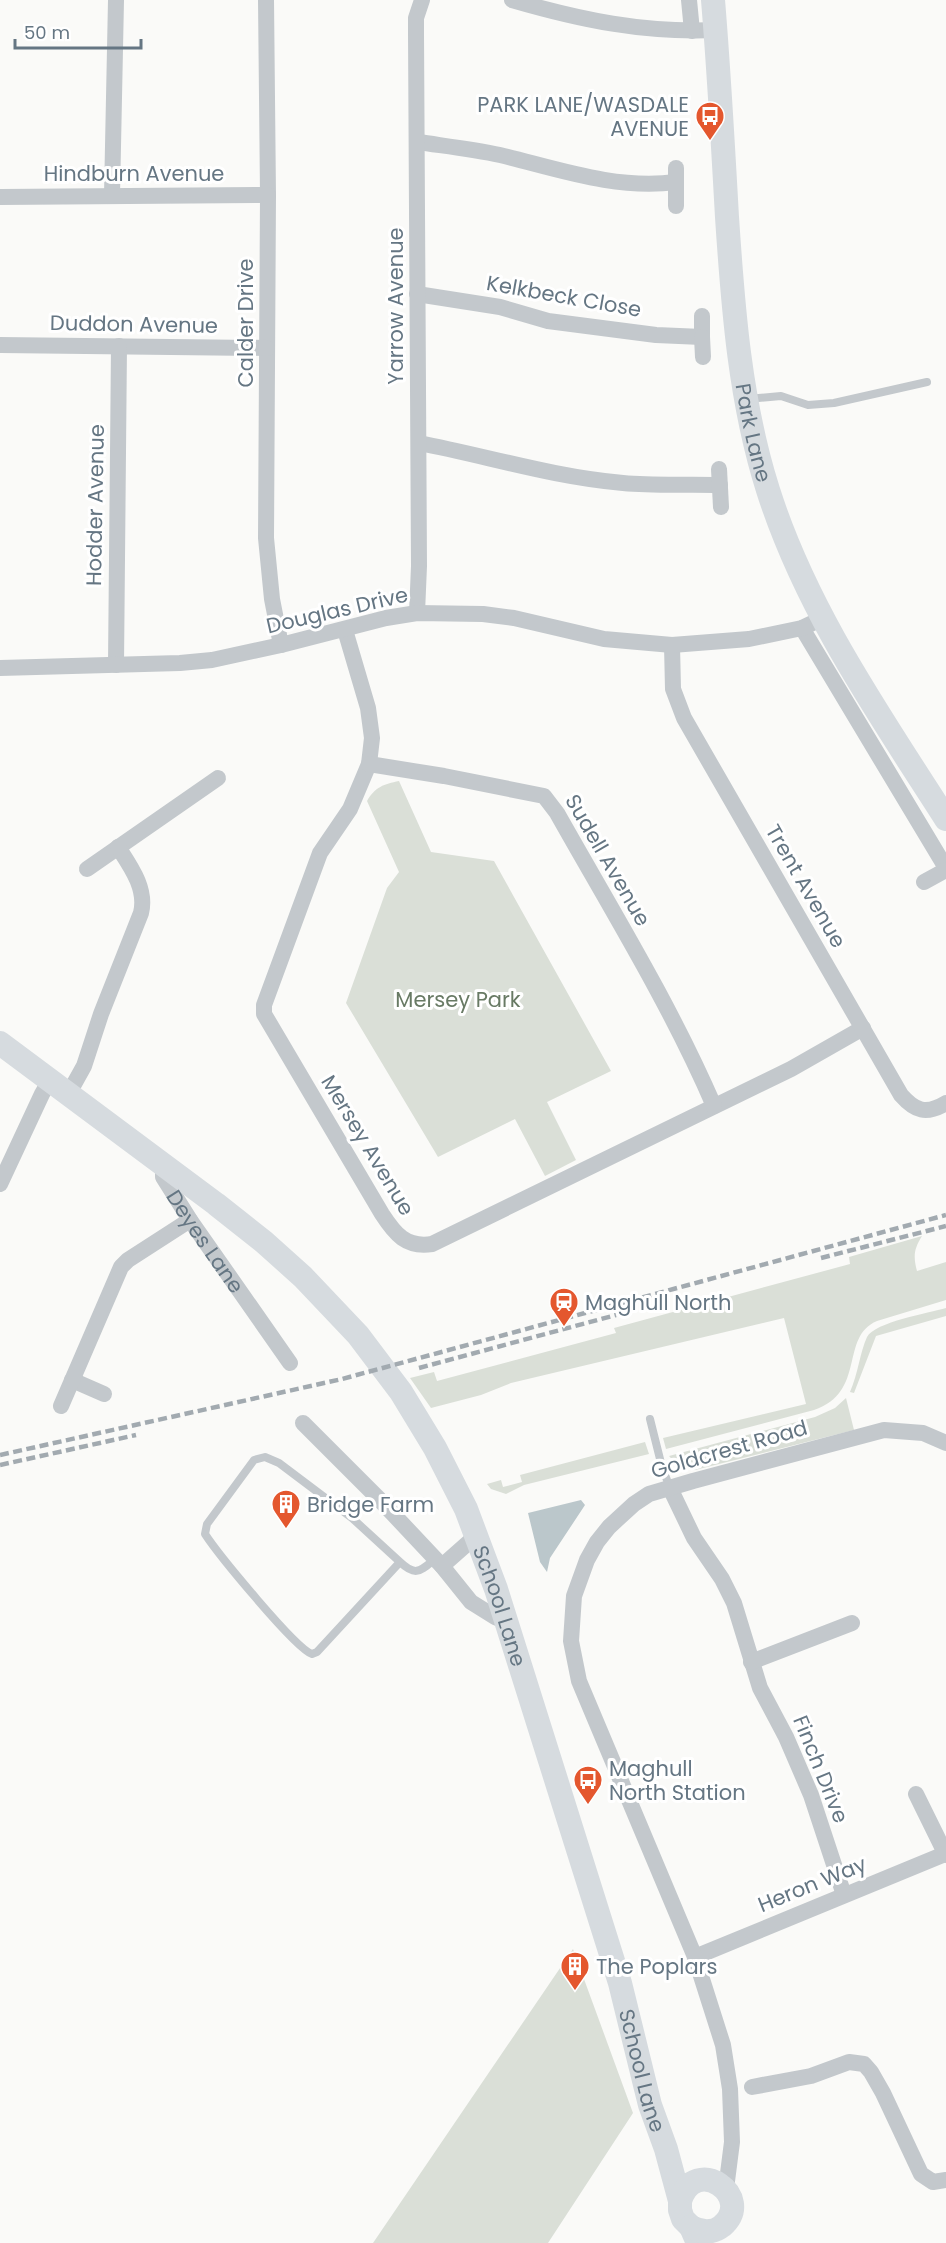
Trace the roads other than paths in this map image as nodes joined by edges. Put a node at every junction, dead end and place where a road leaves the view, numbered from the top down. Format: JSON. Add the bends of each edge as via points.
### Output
{"nodes":[{"id":1,"x":116,"y":0,"type":"edge"},
{"id":2,"x":266,"y":0,"type":"edge"},
{"id":3,"x":422,"y":0,"type":"edge"},
{"id":4,"x":512,"y":0,"type":"edge"},
{"id":5,"x":689,"y":0,"type":"edge"},
{"id":6,"x":713,"y":0,"type":"edge"},
{"id":7,"x":533,"y":3,"type":"edge"},
{"id":8,"x":716,"y":30,"type":"junction"},
{"id":9,"x":692,"y":31,"type":"junction"},
{"id":10,"x":418,"y":142,"type":"junction"},
{"id":11,"x":112,"y":195,"type":"junction"},
{"id":12,"x":268,"y":195,"type":"junction"},
{"id":13,"x":0,"y":196,"type":"edge"},
{"id":14,"x":676,"y":206,"type":"dead end"},
{"id":15,"x":417,"y":294,"type":"junction"},
{"id":16,"x":702,"y":316,"type":"dead end"},
{"id":17,"x":702,"y":337,"type":"junction"},
{"id":18,"x":0,"y":345,"type":"edge"},
{"id":19,"x":119,"y":346,"type":"junction"},
{"id":20,"x":267,"y":348,"type":"junction"},
{"id":21,"x":703,"y":357,"type":"dead end"},
{"id":22,"x":927,"y":382,"type":"dead end"},
{"id":23,"x":746,"y":399,"type":"junction"},
{"id":24,"x":418,"y":443,"type":"junction"},
{"id":25,"x":721,"y":507,"type":"dead end"},
{"id":26,"x":417,"y":613,"type":"junction"},
{"id":27,"x":813,"y":623,"type":"junction"},
{"id":28,"x":345,"y":630,"type":"junction"},
{"id":29,"x":281,"y":645,"type":"junction"},
{"id":30,"x":672,"y":645,"type":"junction"},
{"id":31,"x":116,"y":665,"type":"junction"},
{"id":32,"x":0,"y":668,"type":"edge"},
{"id":33,"x":369,"y":764,"type":"junction"},
{"id":34,"x":218,"y":778,"type":"dead end"},
{"id":35,"x":946,"y":819,"type":"edge"},
{"id":36,"x":118,"y":847,"type":"junction"},
{"id":37,"x":946,"y":868,"type":"edge"},
{"id":38,"x":87,"y":869,"type":"dead end"},
{"id":39,"x":924,"y":882,"type":"dead end"},
{"id":40,"x":863,"y":1028,"type":"junction"},
{"id":41,"x":0,"y":1043,"type":"edge"},
{"id":42,"x":60,"y":1087,"type":"junction"},
{"id":43,"x":946,"y":1103,"type":"edge"},
{"id":44,"x":714,"y":1106,"type":"junction"},
{"id":45,"x":163,"y":1164,"type":"junction"},
{"id":46,"x":0,"y":1184,"type":"edge"},
{"id":47,"x":190,"y":1220,"type":"junction"},
{"id":48,"x":290,"y":1363,"type":"dead end"},
{"id":49,"x":72,"y":1380,"type":"junction"},
{"id":50,"x":104,"y":1394,"type":"dead end"},
{"id":51,"x":61,"y":1406,"type":"dead end"},
{"id":52,"x":650,"y":1419,"type":"dead end"},
{"id":53,"x":303,"y":1423,"type":"dead end"},
{"id":54,"x":946,"y":1443,"type":"edge"},
{"id":55,"x":670,"y":1488,"type":"junction"},
{"id":56,"x":477,"y":1535,"type":"junction"},
{"id":57,"x":400,"y":1562,"type":"junction"},
{"id":58,"x":438,"y":1563,"type":"junction"},
{"id":59,"x":505,"y":1621,"type":"junction"},
{"id":60,"x":852,"y":1623,"type":"dead end"},
{"id":61,"x":751,"y":1662,"type":"junction"},
{"id":62,"x":916,"y":1794,"type":"dead end"},
{"id":63,"x":946,"y":1854,"type":"edge"},
{"id":64,"x":844,"y":1895,"type":"junction"},
{"id":65,"x":696,"y":1957,"type":"junction"},
{"id":66,"x":752,"y":2087,"type":"dead end"},
{"id":67,"x":666,"y":2149,"type":"junction"},
{"id":68,"x":946,"y":2180,"type":"edge"},
{"id":69,"x":711,"y":2183,"type":"junction"},
{"id":70,"x":680,"y":2201,"type":"junction"},
{"id":71,"x":694,"y":2235,"type":"edge"},
{"id":72,"x":721,"y":2235,"type":"edge"}],
"edges":[{"from":1,"to":11,"type":"street"},
{"from":2,"to":12,"type":"street","name":"Calder Drive"},
{"from":3,"to":10,"type":"street","name":"Yarrow Avenue","via":[[416,18]]},
{"from":4,"to":7,"type":"street"},
{"from":5,"to":9,"type":"street"},
{"from":6,"to":8,"type":"street","name":"Park Lane"},
{"from":7,"to":9,"type":"street","via":[[597,22]]},
{"from":8,"to":9,"type":"street"},
{"from":8,"to":23,"type":"street","name":"Park Lane","via":[[730,255]]},
{"from":10,"to":14,"type":"street","via":[[633,184],[676,175]]},
{"from":10,"to":15,"type":"street","name":"Yarrow Avenue"},
{"from":11,"to":12,"type":"street","name":"Hindburn Avenue"},
{"from":11,"to":13,"type":"street","name":"Hindburn Avenue"},
{"from":12,"to":20,"type":"street","name":"Calder Drive"},
{"from":15,"to":17,"type":"street","name":"Kelkbeck Close","via":[[500,308],[548,321]]},
{"from":15,"to":24,"type":"street","name":"Yarrow Avenue"},
{"from":16,"to":17,"type":"street"},
{"from":17,"to":21,"type":"street"},
{"from":18,"to":19,"type":"street","name":"Duddon Avenue"},
{"from":19,"to":20,"type":"street","name":"Duddon Avenue"},
{"from":19,"to":31,"type":"street","name":"Hodder Avenue"},
{"from":20,"to":29,"type":"street","name":"Calder Drive","via":[[266,538]]},
{"from":22,"to":23,"type":"lane","via":[[834,403],[808,405],[782,396]]},
{"from":23,"to":27,"type":"street","name":"Park Lane","via":[[774,508],[801,572]]},
{"from":24,"to":25,"type":"street","via":[[524,468],[624,483],[719,477]]},
{"from":24,"to":26,"type":"street","name":"Yarrow Avenue"},
{"from":26,"to":28,"type":"street","name":"Douglas Drive"},
{"from":26,"to":30,"type":"street","name":"Douglas Drive","via":[[493,616],[604,639]]},
{"from":27,"to":30,"type":"street","name":"Douglas Drive","via":[[749,639]]},
{"from":27,"to":35,"type":"street","name":"Park Lane","via":[[838,648]]},
{"from":27,"to":37,"type":"street","name":"Park Lane"},
{"from":28,"to":29,"type":"street","name":"Douglas Drive"},
{"from":28,"to":33,"type":"street","name":"Mersey Avenue","via":[[368,708],[372,738]]},
{"from":29,"to":31,"type":"street","name":"Douglas Drive","via":[[212,660]]},
{"from":30,"to":40,"type":"street","name":"Trent Avenue","via":[[673,689],[684,718]]},
{"from":31,"to":32,"type":"street","name":"Douglas Drive"},
{"from":33,"to":44,"type":"street","name":"Sudell Avenue","via":[[544,796],[665,1006]]},
{"from":33,"to":44,"type":"street","name":"Mersey Avenue","via":[[350,809],[320,853],[264,1014],[398,1237],[410,1244],[432,1244]]},
{"from":34,"to":36,"type":"street"},
{"from":36,"to":38,"type":"street"},
{"from":36,"to":42,"type":"street","via":[[129,863],[144,902],[84,1066]]},
{"from":37,"to":39,"type":"street","name":"Park Lane"},
{"from":40,"to":43,"type":"street","name":"Trent Avenue","via":[[911,1106],[926,1110]]},
{"from":40,"to":44,"type":"street","name":"Mersey Avenue"},
{"from":41,"to":42,"type":"street","name":"Deyes Lane"},
{"from":42,"to":45,"type":"street","name":"Deyes Lane"},
{"from":42,"to":46,"type":"street","via":[[34,1109]]},
{"from":45,"to":47,"type":"street","name":"Deyes Lane","via":[[162,1177]]},
{"from":45,"to":56,"type":"street","name":"School Lane","via":[[264,1242],[358,1335],[416,1416]]},
{"from":47,"to":48,"type":"street","name":"Deyes Lane"},
{"from":47,"to":49,"type":"street","via":[[121,1267]]},
{"from":49,"to":50,"type":"street"},
{"from":49,"to":51,"type":"street"},
{"from":52,"to":55,"type":"lane"},
{"from":53,"to":58,"type":"street"},
{"from":54,"to":55,"type":"street","name":"Goldcrest Road","via":[[922,1433],[884,1430]]},
{"from":55,"to":61,"type":"street","name":"Finch Drive","via":[[694,1538],[734,1603]]},
{"from":55,"to":65,"type":"street","name":"Goldcrest Road","via":[[649,1494],[634,1504],[597,1542],[573,1596],[571,1641],[585,1701]]},
{"from":56,"to":58,"type":"street"},
{"from":56,"to":59,"type":"street","name":"School Lane"},
{"from":57,"to":57,"type":"lane","via":[[307,1482],[265,1457],[254,1460],[205,1529],[210,1542],[276,1620],[312,1654]]},
{"from":57,"to":58,"type":"lane","via":[[415,1572]]},
{"from":58,"to":59,"type":"street","via":[[471,1602]]},
{"from":59,"to":67,"type":"street","name":"School Lane","via":[[621,1983],[650,2105]]},
{"from":60,"to":61,"type":"street"},
{"from":61,"to":64,"type":"street","name":"Finch Drive","via":[[811,1795]]},
{"from":62,"to":63,"type":"street","name":"Heron Way"},
{"from":63,"to":64,"type":"street","name":"Heron Way"},
{"from":64,"to":65,"type":"street","name":"Heron Way"},
{"from":65,"to":69,"type":"street","name":"Goldcrest Road","via":[[723,2045],[730,2089],[732,2142]]},
{"from":66,"to":68,"type":"street","via":[[811,2076],[849,2062],[864,2064],[883,2093],[921,2174],[933,2182]]},
{"from":67,"to":69,"type":"street","name":"School Lane"},
{"from":67,"to":70,"type":"street","name":"School Lane"},
{"from":69,"to":70,"type":"street","via":[[687,2187]]},
{"from":69,"to":72,"type":"street","name":"School Lane","via":[[732,2203]]},
{"from":70,"to":71,"type":"street","name":"School Lane","via":[[683,2219]]},
{"from":71,"to":72,"type":"street","name":"School Lane"}]}
